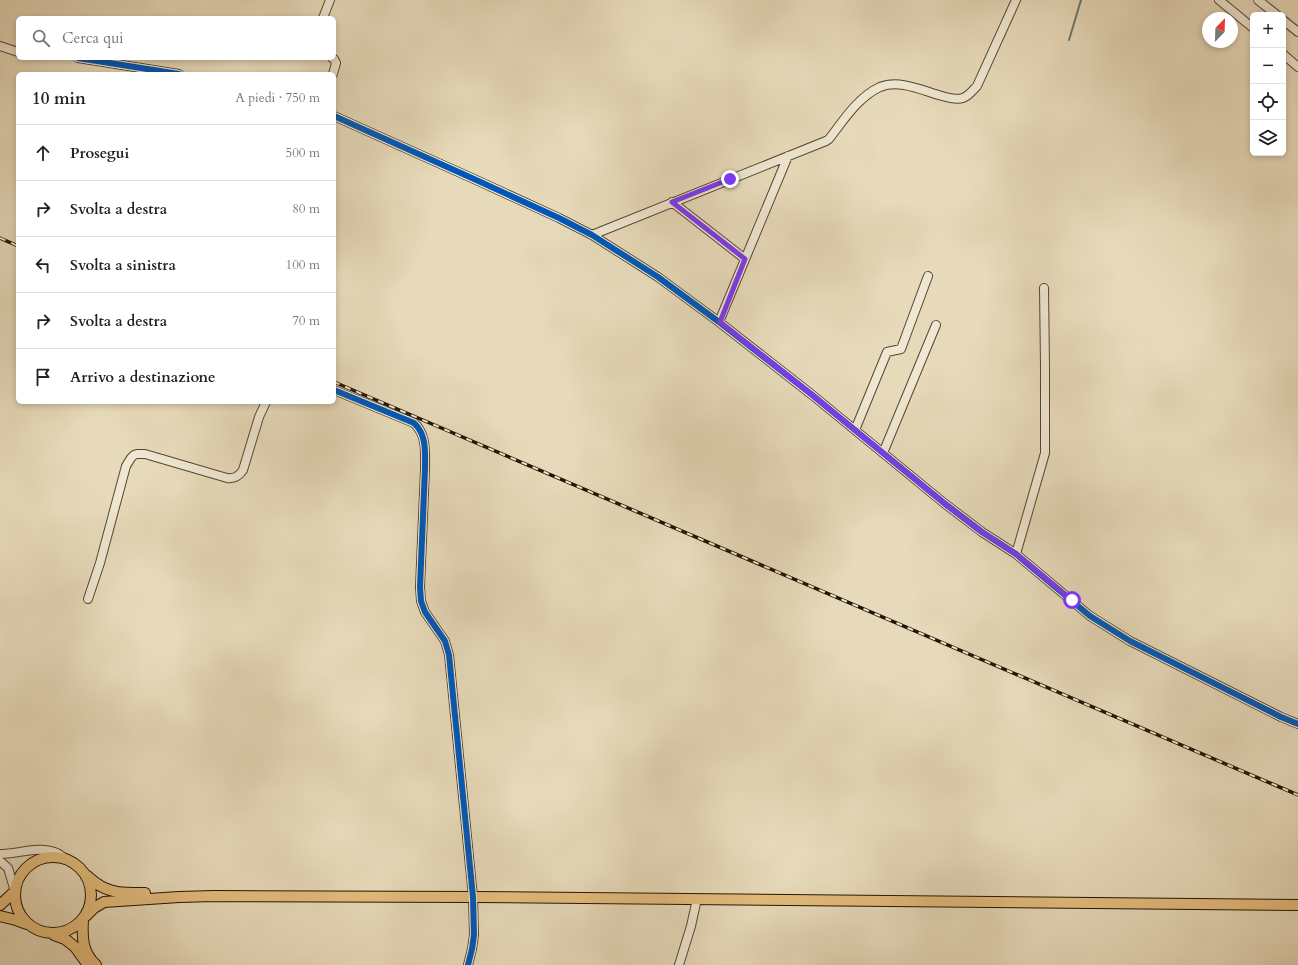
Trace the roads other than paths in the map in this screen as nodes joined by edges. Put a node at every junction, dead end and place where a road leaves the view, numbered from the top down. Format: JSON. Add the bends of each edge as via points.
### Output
{"nodes":[{"id":1,"x":330,"y":0,"type":"edge"},
{"id":2,"x":1016,"y":0,"type":"edge"},
{"id":3,"x":1220,"y":0,"type":"edge"},
{"id":4,"x":1258,"y":0,"type":"edge"},
{"id":5,"x":1273,"y":12,"type":"edge"},
{"id":6,"x":324,"y":16,"type":"edge"},
{"id":7,"x":1286,"y":22,"type":"edge"},
{"id":8,"x":1250,"y":25,"type":"edge"},
{"id":9,"x":1298,"y":32,"type":"edge"},
{"id":10,"x":0,"y":46,"type":"edge"},
{"id":11,"x":16,"y":51,"type":"edge"},
{"id":12,"x":1286,"y":57,"type":"edge"},
{"id":13,"x":91,"y":60,"type":"edge"},
{"id":14,"x":334,"y":60,"type":"edge"},
{"id":15,"x":1298,"y":67,"type":"edge"},
{"id":16,"x":166,"y":72,"type":"edge"},
{"id":17,"x":334,"y":72,"type":"edge"},
{"id":18,"x":336,"y":117,"type":"edge"},
{"id":19,"x":788,"y":156,"type":"junction"},
{"id":20,"x":672,"y":202,"type":"junction"},
{"id":21,"x":592,"y":235,"type":"junction"},
{"id":22,"x":745,"y":259,"type":"junction"},
{"id":23,"x":928,"y":276,"type":"dead end"},
{"id":24,"x":1044,"y":288,"type":"dead end"},
{"id":25,"x":720,"y":322,"type":"junction"},
{"id":26,"x":936,"y":325,"type":"dead end"},
{"id":27,"x":336,"y":391,"type":"edge"},
{"id":28,"x":265,"y":404,"type":"edge"},
{"id":29,"x":855,"y":430,"type":"junction"},
{"id":30,"x":883,"y":453,"type":"junction"},
{"id":31,"x":1016,"y":554,"type":"junction"},
{"id":32,"x":88,"y":598,"type":"dead end"},
{"id":33,"x":1298,"y":724,"type":"edge"},
{"id":34,"x":0,"y":854,"type":"edge"},
{"id":35,"x":68,"y":860,"type":"junction"},
{"id":36,"x":0,"y":862,"type":"edge"},
{"id":37,"x":85,"y":874,"type":"junction"},
{"id":38,"x":14,"y":891,"type":"junction"},
{"id":39,"x":179,"y":897,"type":"junction"},
{"id":40,"x":473,"y":897,"type":"junction"},
{"id":41,"x":697,"y":899,"type":"junction"},
{"id":42,"x":0,"y":905,"type":"edge"},
{"id":43,"x":1298,"y":906,"type":"edge"},
{"id":44,"x":0,"y":916,"type":"edge"},
{"id":45,"x":84,"y":918,"type":"junction"},
{"id":46,"x":29,"y":925,"type":"junction"},
{"id":47,"x":50,"y":934,"type":"junction"},
{"id":48,"x":88,"y":965,"type":"edge"},
{"id":49,"x":96,"y":965,"type":"edge"},
{"id":50,"x":468,"y":965,"type":"edge"},
{"id":51,"x":679,"y":965,"type":"edge"}],
"edges":[{"from":1,"to":6,"type":"street"},
{"from":2,"to":19,"type":"street","via":[[977,86],[964,98],[948,98],[906,86],[880,87],[860,101],[828,139]]},
{"from":3,"to":8,"type":"street"},
{"from":4,"to":5,"type":"street"},
{"from":7,"to":9,"type":"street"},
{"from":10,"to":11,"type":"street"},
{"from":12,"to":15,"type":"street"},
{"from":13,"to":16,"type":"street"},
{"from":14,"to":17,"type":"street"},
{"from":18,"to":21,"type":"street"},
{"from":19,"to":20,"type":"street"},
{"from":19,"to":22,"type":"street"},
{"from":20,"to":21,"type":"street"},
{"from":20,"to":22,"type":"street"},
{"from":21,"to":25,"type":"street","via":[[658,277]]},
{"from":22,"to":25,"type":"street"},
{"from":23,"to":29,"type":"street","via":[[901,349],[887,352]]},
{"from":24,"to":31,"type":"street","via":[[1045,453]]},
{"from":25,"to":29,"type":"street"},
{"from":26,"to":30,"type":"street"},
{"from":27,"to":40,"type":"street","via":[[414,423],[424,440],[426,450],[420,588],[425,612],[445,641],[449,656]]},
{"from":28,"to":32,"type":"street","via":[[242,470],[234,478],[145,454],[137,454],[131,458],[123,475]]},
{"from":29,"to":30,"type":"street"},
{"from":30,"to":31,"type":"street","via":[[970,523]]},
{"from":31,"to":33,"type":"street","via":[[1090,616],[1130,640]]},
{"from":34,"to":35,"type":"street","via":[[46,850]]},
{"from":35,"to":37,"type":"main road"},
{"from":35,"to":38,"type":"main road","via":[[57,857],[34,861],[18,879]]},
{"from":36,"to":38,"type":"street","via":[[8,868]]},
{"from":37,"to":39,"type":"main road","via":[[106,889],[116,892]]},
{"from":37,"to":45,"type":"main road","via":[[89,884],[90,905]]},
{"from":38,"to":42,"type":"main road"},
{"from":38,"to":46,"type":"main road","via":[[19,913]]},
{"from":39,"to":40,"type":"main road"},
{"from":39,"to":45,"type":"main road","via":[[104,902]]},
{"from":40,"to":41,"type":"main road"},
{"from":40,"to":50,"type":"street","via":[[474,935]]},
{"from":41,"to":43,"type":"main road"},
{"from":41,"to":51,"type":"street"},
{"from":44,"to":46,"type":"main road"},
{"from":45,"to":47,"type":"main road","via":[[63,933]]},
{"from":45,"to":49,"type":"main road","via":[[83,942]]},
{"from":46,"to":47,"type":"main road"},
{"from":47,"to":48,"type":"main road","via":[[65,939],[75,947]]}]}
